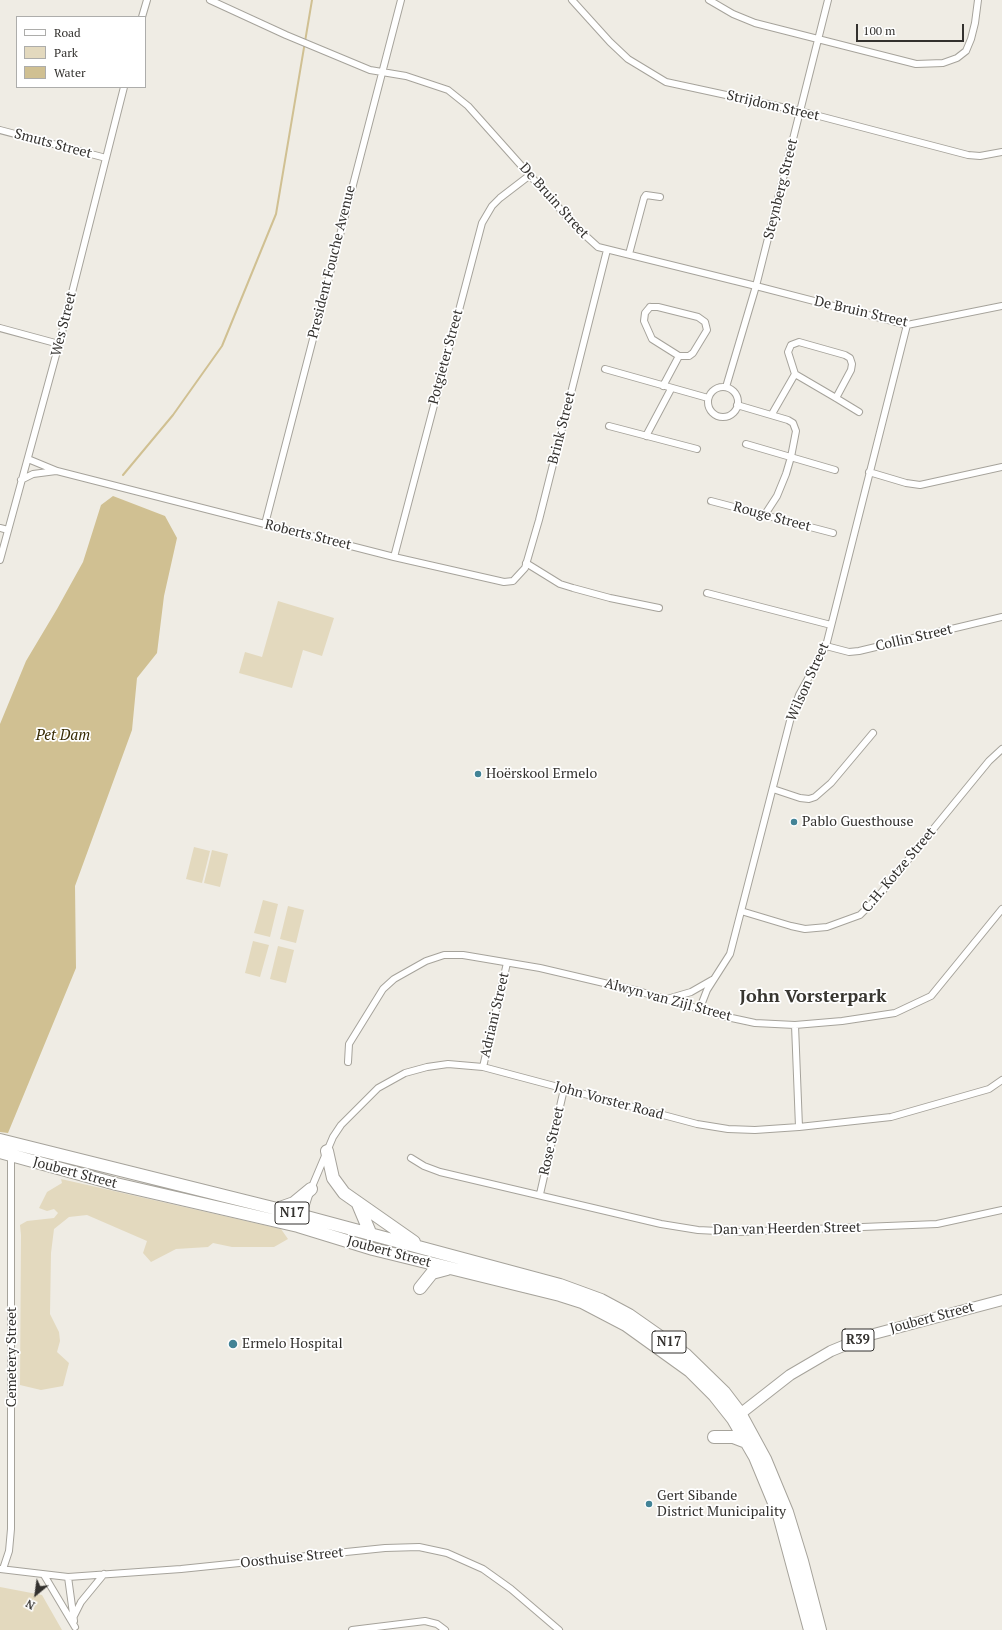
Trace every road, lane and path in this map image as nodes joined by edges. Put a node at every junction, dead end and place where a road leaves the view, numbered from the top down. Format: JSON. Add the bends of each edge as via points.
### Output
{"nodes":[{"id":1,"x":147,"y":0,"type":"edge"},
{"id":2,"x":210,"y":0,"type":"edge"},
{"id":3,"x":401,"y":0,"type":"edge"},
{"id":4,"x":572,"y":0,"type":"edge"},
{"id":5,"x":709,"y":0,"type":"edge"},
{"id":6,"x":828,"y":0,"type":"edge"},
{"id":7,"x":978,"y":0,"type":"edge"},
{"id":8,"x":578,"y":3,"type":"edge"},
{"id":9,"x":142,"y":16,"type":"edge"},
{"id":10,"x":818,"y":38,"type":"junction"},
{"id":11,"x":381,"y":73,"type":"junction"},
{"id":12,"x":124,"y":88,"type":"edge"},
{"id":13,"x":800,"y":111,"type":"junction"},
{"id":14,"x":0,"y":130,"type":"edge"},
{"id":15,"x":1002,"y":152,"type":"edge"},
{"id":16,"x":106,"y":158,"type":"junction"},
{"id":17,"x":530,"y":175,"type":"junction"},
{"id":18,"x":660,"y":198,"type":"dead end"},
{"id":19,"x":607,"y":250,"type":"junction"},
{"id":20,"x":629,"y":254,"type":"junction"},
{"id":21,"x":756,"y":286,"type":"junction"},
{"id":22,"x":1002,"y":306,"type":"edge"},
{"id":23,"x":906,"y":326,"type":"junction"},
{"id":24,"x":0,"y":328,"type":"edge"},
{"id":25,"x":59,"y":344,"type":"junction"},
{"id":26,"x":679,"y":356,"type":"junction"},
{"id":27,"x":605,"y":369,"type":"dead end"},
{"id":28,"x":795,"y":374,"type":"junction"},
{"id":29,"x":663,"y":386,"type":"junction"},
{"id":30,"x":726,"y":387,"type":"junction"},
{"id":31,"x":671,"y":389,"type":"junction"},
{"id":32,"x":708,"y":398,"type":"junction"},
{"id":33,"x":836,"y":398,"type":"junction"},
{"id":34,"x":737,"y":405,"type":"junction"},
{"id":35,"x":859,"y":412,"type":"dead end"},
{"id":36,"x":772,"y":414,"type":"junction"},
{"id":37,"x":609,"y":426,"type":"dead end"},
{"id":38,"x":646,"y":436,"type":"junction"},
{"id":39,"x":746,"y":444,"type":"dead end"},
{"id":40,"x":697,"y":449,"type":"dead end"},
{"id":41,"x":792,"y":457,"type":"junction"},
{"id":42,"x":28,"y":459,"type":"junction"},
{"id":43,"x":1002,"y":467,"type":"edge"},
{"id":44,"x":835,"y":470,"type":"dead end"},
{"id":45,"x":57,"y":471,"type":"junction"},
{"id":46,"x":870,"y":472,"type":"junction"},
{"id":47,"x":21,"y":480,"type":"junction"},
{"id":48,"x":711,"y":501,"type":"dead end"},
{"id":49,"x":764,"y":516,"type":"junction"},
{"id":50,"x":265,"y":524,"type":"junction"},
{"id":51,"x":0,"y":528,"type":"edge"},
{"id":52,"x":8,"y":530,"type":"junction"},
{"id":53,"x":833,"y":533,"type":"dead end"},
{"id":54,"x":394,"y":557,"type":"junction"},
{"id":55,"x":0,"y":560,"type":"edge"},
{"id":56,"x":526,"y":563,"type":"junction"},
{"id":57,"x":494,"y":580,"type":"joint"},
{"id":58,"x":707,"y":593,"type":"dead end"},
{"id":59,"x":659,"y":608,"type":"dead end"},
{"id":60,"x":1002,"y":618,"type":"edge"},
{"id":61,"x":831,"y":625,"type":"junction"},
{"id":62,"x":826,"y":646,"type":"junction"},
{"id":63,"x":873,"y":733,"type":"dead end"},
{"id":64,"x":1002,"y":749,"type":"edge"},
{"id":65,"x":773,"y":789,"type":"junction"},
{"id":66,"x":1002,"y":909,"type":"edge"},
{"id":67,"x":741,"y":911,"type":"junction"},
{"id":68,"x":508,"y":963,"type":"junction"},
{"id":69,"x":713,"y":980,"type":"junction"},
{"id":70,"x":667,"y":999,"type":"junction"},
{"id":71,"x":700,"y":1008,"type":"junction"},
{"id":72,"x":795,"y":1025,"type":"junction"},
{"id":73,"x":348,"y":1062,"type":"dead end"},
{"id":74,"x":483,"y":1067,"type":"junction"},
{"id":75,"x":1002,"y":1080,"type":"edge"},
{"id":76,"x":564,"y":1089,"type":"junction"},
{"id":77,"x":799,"y":1127,"type":"junction"},
{"id":78,"x":0,"y":1140,"type":"edge"},
{"id":79,"x":13,"y":1143,"type":"junction"},
{"id":80,"x":327,"y":1151,"type":"junction"},
{"id":81,"x":6,"y":1154,"type":"edge"},
{"id":82,"x":411,"y":1158,"type":"dead end"},
{"id":83,"x":310,"y":1189,"type":"junction"},
{"id":84,"x":540,"y":1194,"type":"junction"},
{"id":85,"x":358,"y":1204,"type":"junction"},
{"id":86,"x":277,"y":1208,"type":"junction"},
{"id":87,"x":1002,"y":1210,"type":"edge"},
{"id":88,"x":300,"y":1221,"type":"junction"},
{"id":89,"x":371,"y":1235,"type":"junction"},
{"id":90,"x":420,"y":1246,"type":"junction"},
{"id":91,"x":450,"y":1269,"type":"junction"},
{"id":92,"x":420,"y":1288,"type":"dead end"},
{"id":93,"x":1002,"y":1300,"type":"edge"},
{"id":94,"x":737,"y":1416,"type":"junction"},
{"id":95,"x":714,"y":1437,"type":"dead end"},
{"id":96,"x":746,"y":1442,"type":"junction"},
{"id":97,"x":1,"y":1569,"type":"edge"},
{"id":98,"x":104,"y":1574,"type":"junction"},
{"id":99,"x":44,"y":1575,"type":"junction"},
{"id":100,"x":68,"y":1577,"type":"junction"},
{"id":101,"x":73,"y":1618,"type":"junction"},
{"id":102,"x":76,"y":1628,"type":"edge"},
{"id":103,"x":352,"y":1630,"type":"edge"},
{"id":104,"x":445,"y":1630,"type":"edge"},
{"id":105,"x":559,"y":1630,"type":"edge"},
{"id":106,"x":810,"y":1630,"type":"edge"},
{"id":107,"x":820,"y":1630,"type":"edge"}],
"edges":[{"from":1,"to":9,"type":"street"},
{"from":2,"to":11,"type":"street","name":"De Bruin Street","via":[[298,40]]},
{"from":3,"to":11,"type":"street","name":"President Fouche Avenue"},
{"from":4,"to":8,"type":"street","name":"Strijdom Street"},
{"from":5,"to":10,"type":"street","via":[[755,23]]},
{"from":6,"to":10,"type":"street","name":"Steynberg Street"},
{"from":7,"to":10,"type":"street","via":[[969,45],[957,58],[943,63],[904,62]]},
{"from":8,"to":13,"type":"street","name":"Strijdom Street","via":[[610,42],[628,59],[666,82]]},
{"from":10,"to":13,"type":"street","name":"Steynberg Street"},
{"from":11,"to":17,"type":"street","name":"De Bruin Street","via":[[406,76],[448,90],[468,106]]},
{"from":11,"to":50,"type":"street","name":"President Fouche Avenue"},
{"from":12,"to":16,"type":"street","name":"Wes Street"},
{"from":13,"to":15,"type":"street","name":"Strijdom Street","via":[[968,155],[980,156]]},
{"from":13,"to":21,"type":"street","name":"Steynberg Street"},
{"from":14,"to":16,"type":"street","name":"Smuts Street"},
{"from":16,"to":25,"type":"street","name":"Wes Street"},
{"from":17,"to":19,"type":"street","name":"De Bruin Street","via":[[584,236],[598,247]]},
{"from":17,"to":54,"type":"street","name":"Potgieter Street","via":[[492,206],[482,223]]},
{"from":18,"to":20,"type":"street","via":[[646,195],[644,198]]},
{"from":19,"to":20,"type":"street","name":"De Bruin Street"},
{"from":19,"to":56,"type":"street","name":"Brink Street"},
{"from":20,"to":21,"type":"street","name":"De Bruin Street"},
{"from":21,"to":23,"type":"street","name":"De Bruin Street"},
{"from":21,"to":30,"type":"street","name":"Steynberg Street"},
{"from":22,"to":23,"type":"street","name":"De Bruin Street"},
{"from":23,"to":46,"type":"street","name":"Wilson Street"},
{"from":24,"to":25,"type":"street"},
{"from":25,"to":42,"type":"street","name":"Wes Street"},
{"from":26,"to":26,"type":"street","via":[[656,342],[650,335],[644,321],[645,313],[650,307],[698,317],[705,322],[707,330],[696,349],[689,356]]},
{"from":26,"to":29,"type":"street"},
{"from":27,"to":29,"type":"street"},
{"from":28,"to":33,"type":"street"},
{"from":28,"to":33,"type":"street","via":[[788,352],[794,343],[845,355],[852,360],[852,368]]},
{"from":28,"to":36,"type":"street"},
{"from":29,"to":31,"type":"street"},
{"from":30,"to":32,"type":"street","via":[[711,391]]},
{"from":30,"to":34,"type":"street","via":[[736,395]]},
{"from":31,"to":32,"type":"street"},
{"from":31,"to":38,"type":"street"},
{"from":32,"to":34,"type":"street","via":[[710,410],[718,416],[732,414]]},
{"from":33,"to":35,"type":"street"},
{"from":34,"to":36,"type":"street"},
{"from":36,"to":41,"type":"street","via":[[793,423],[796,431]]},
{"from":37,"to":38,"type":"street"},
{"from":38,"to":40,"type":"street"},
{"from":39,"to":41,"type":"street"},
{"from":41,"to":44,"type":"street"},
{"from":41,"to":49,"type":"street","via":[[782,484]]},
{"from":42,"to":45,"type":"street"},
{"from":42,"to":47,"type":"street","name":"Wes Street"},
{"from":43,"to":46,"type":"street","via":[[920,485]]},
{"from":45,"to":47,"type":"street","via":[[40,473]]},
{"from":45,"to":50,"type":"street","name":"Roberts Street"},
{"from":46,"to":61,"type":"street","name":"Wilson Street"},
{"from":47,"to":52,"type":"street","name":"Wes Street"},
{"from":48,"to":49,"type":"street","name":"Rouge Street"},
{"from":49,"to":53,"type":"street","name":"Rouge Street"},
{"from":50,"to":54,"type":"street","name":"Roberts Street"},
{"from":51,"to":52,"type":"street"},
{"from":52,"to":55,"type":"street","name":"Wes Street"},
{"from":54,"to":57,"type":"street","name":"Roberts Street"},
{"from":56,"to":57,"type":"street","name":"Brink Street","via":[[522,573],[513,581]]},
{"from":56,"to":59,"type":"street","via":[[560,584]]},
{"from":58,"to":61,"type":"street"},
{"from":60,"to":62,"type":"street","name":"Collin Street","via":[[859,651],[849,652]]},
{"from":61,"to":62,"type":"street","name":"Wilson Street"},
{"from":62,"to":65,"type":"street","name":"Wilson Street","via":[[794,707]]},
{"from":63,"to":65,"type":"street","via":[[831,783],[815,797],[800,798]]},
{"from":64,"to":67,"type":"street","name":"C.H. Kotze Street","via":[[989,761],[876,900],[860,915],[827,927],[805,929]]},
{"from":65,"to":67,"type":"street","name":"Wilson Street"},
{"from":66,"to":72,"type":"street","name":"Alwyn van Zijl Street","via":[[937,990],[923,1001],[895,1013],[869,1018]]},
{"from":67,"to":69,"type":"street","name":"Wilson Street","via":[[730,954]]},
{"from":68,"to":70,"type":"street","name":"Alwyn van Zijl Street","via":[[540,968]]},
{"from":68,"to":73,"type":"street","name":"Alwyn van Zijl Street","via":[[463,955],[444,955],[426,961],[394,979],[383,989],[349,1044]]},
{"from":68,"to":74,"type":"street","name":"Adriani Street"},
{"from":69,"to":70,"type":"street","via":[[691,992]]},
{"from":69,"to":71,"type":"street","name":"Wilson Street"},
{"from":70,"to":71,"type":"street","name":"Alwyn van Zijl Street"},
{"from":71,"to":72,"type":"street","name":"Alwyn van Zijl Street","via":[[755,1023]]},
{"from":72,"to":77,"type":"street"},
{"from":74,"to":76,"type":"street","name":"John Vorster Road"},
{"from":74,"to":80,"type":"street","name":"John Vorster Road","via":[[448,1064],[405,1073],[390,1080],[350,1114]]},
{"from":75,"to":77,"type":"street","name":"John Vorster Road","via":[[989,1089],[890,1117]]},
{"from":76,"to":77,"type":"street","name":"John Vorster Road","via":[[714,1127],[755,1130]]},
{"from":76,"to":84,"type":"street","name":"Rose Street"},
{"from":78,"to":79,"type":"highway","name":"Joubert Street","number":"N17"},
{"from":79,"to":81,"type":"street","name":"Cemetery Street"},
{"from":79,"to":86,"type":"highway","name":"Joubert Street","number":"N17"},
{"from":80,"to":83,"type":"street","name":"John Vorster Road"},
{"from":80,"to":85,"type":"highway","via":[[336,1184]]},
{"from":81,"to":88,"type":"highway","name":"Joubert Street","number":"N17","via":[[116,1184]]},
{"from":81,"to":97,"type":"street","name":"Cemetery Street","via":[[13,1395],[11,1529],[9,1551]]},
{"from":82,"to":84,"type":"street","name":"Dan van Heerden Street","via":[[431,1169]]},
{"from":83,"to":86,"type":"highway","via":[[294,1203]]},
{"from":83,"to":88,"type":"street","name":"John Vorster Road"},
{"from":84,"to":87,"type":"street","name":"Dan van Heerden Street","via":[[661,1224],[698,1230],[738,1232],[937,1224]]},
{"from":85,"to":89,"type":"highway"},
{"from":85,"to":90,"type":"highway"},
{"from":86,"to":88,"type":"highway","name":"Joubert Street","number":"N17"},
{"from":88,"to":89,"type":"highway","name":"Joubert Street","number":"N17"},
{"from":88,"to":91,"type":"highway","name":"Joubert Street","number":"N17","via":[[373,1249]]},
{"from":89,"to":90,"type":"highway","name":"Joubert Street","number":"N17"},
{"from":90,"to":94,"type":"highway","name":"Joubert Street","number":"N17","via":[[560,1285],[616,1308],[642,1323],[686,1355],[724,1392]]},
{"from":91,"to":92,"type":"highway","via":[[432,1273]]},
{"from":91,"to":94,"type":"highway","name":"Joubert Street","number":"N17","via":[[560,1295],[611,1316],[643,1335],[690,1371]]},
{"from":93,"to":94,"type":"main road","name":"Joubert Street","number":"R39","via":[[870,1335],[831,1350],[790,1374]]},
{"from":94,"to":96,"type":"highway","number":"N17"},
{"from":94,"to":107,"type":"highway","number":"N17","via":[[768,1466],[787,1512]]},
{"from":95,"to":96,"type":"highway","via":[[733,1437]]},
{"from":96,"to":106,"type":"highway","number":"N17","via":[[779,1515]]},
{"from":97,"to":99,"type":"street","name":"Oosthuise Street"},
{"from":98,"to":100,"type":"street","name":"Oosthuise Street"},
{"from":98,"to":101,"type":"street","via":[[85,1597]]},
{"from":98,"to":105,"type":"street","name":"Oosthuise Street","via":[[419,1547],[447,1553],[483,1569]]},
{"from":99,"to":100,"type":"street","name":"Oosthuise Street"},
{"from":99,"to":102,"type":"street"},
{"from":100,"to":101,"type":"street"},
{"from":101,"to":102,"type":"street"},
{"from":103,"to":104,"type":"street","via":[[424,1621],[437,1624]]}]}
